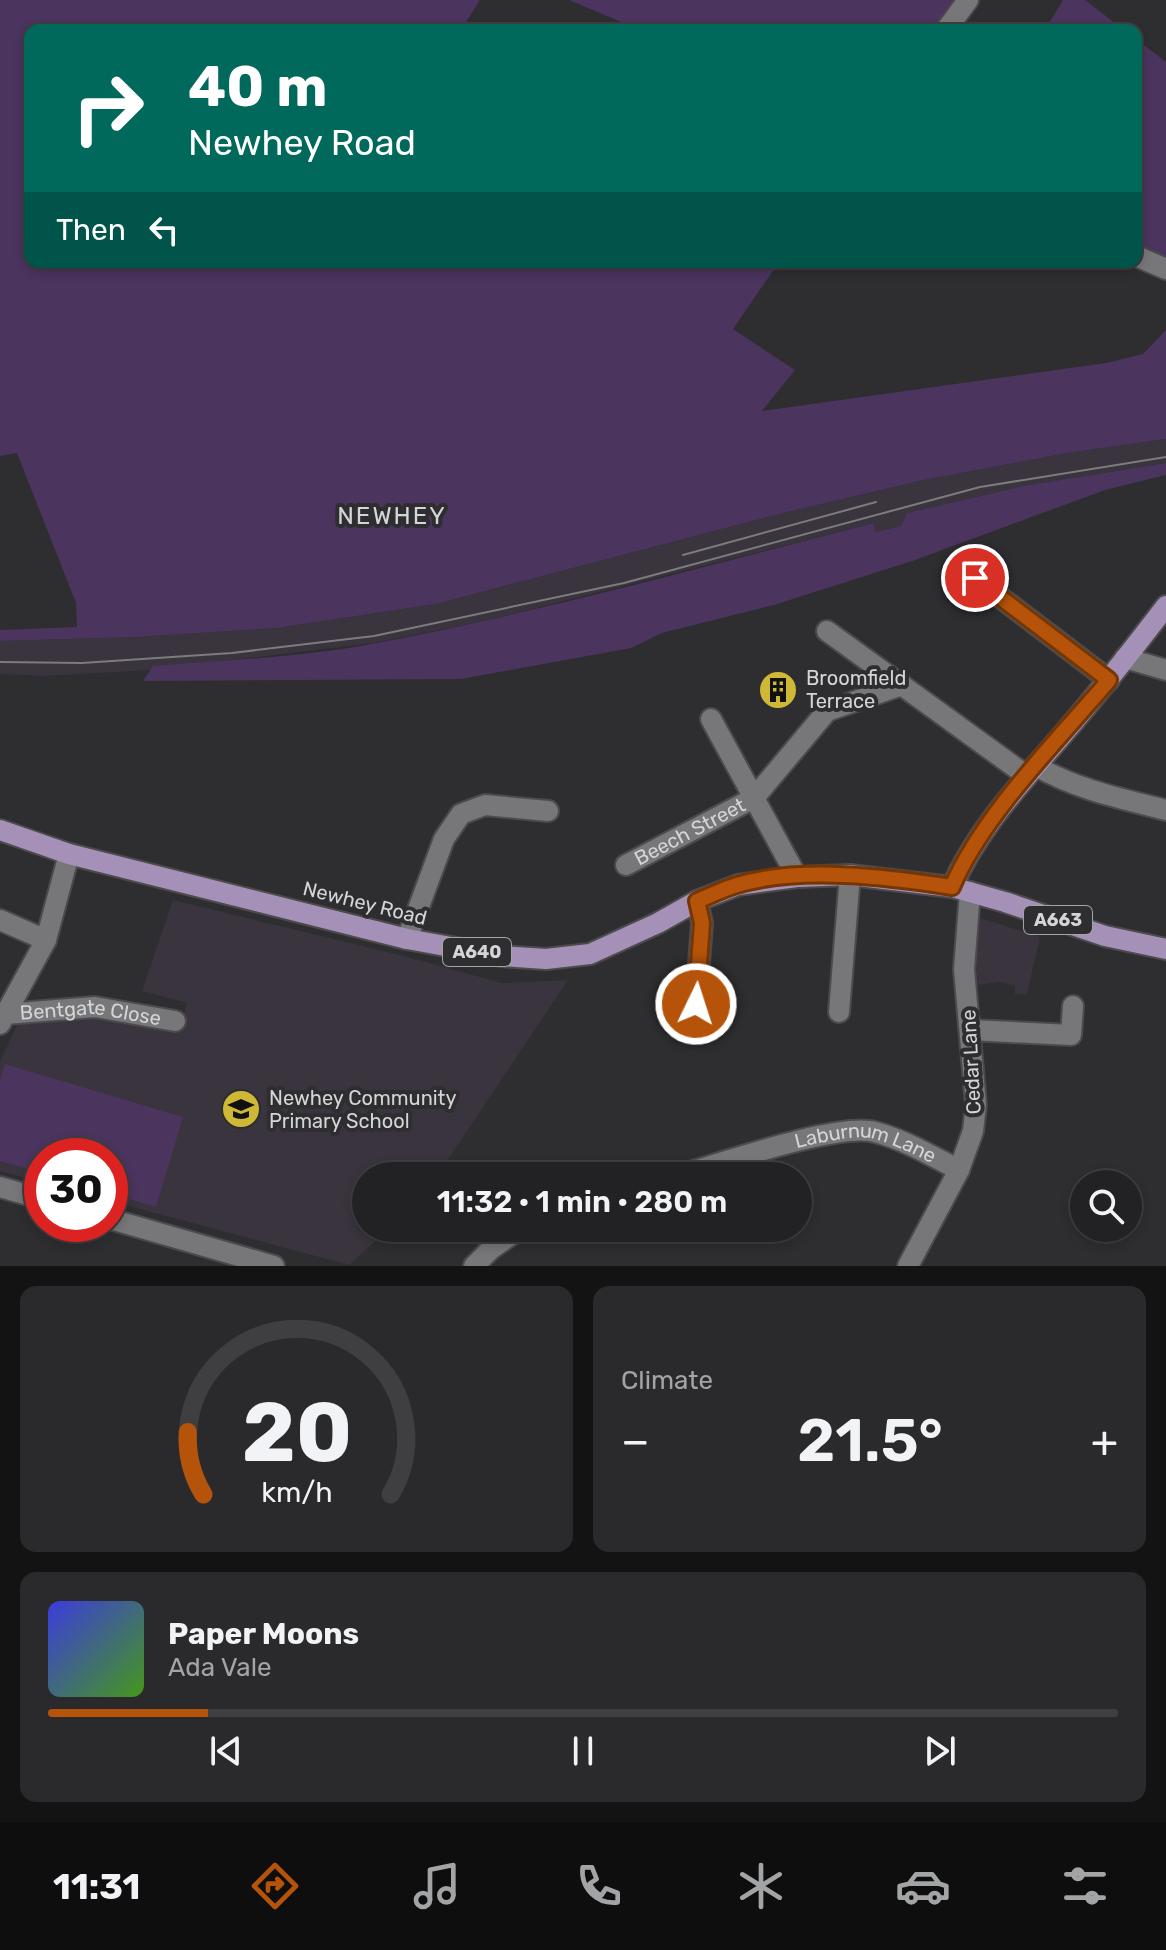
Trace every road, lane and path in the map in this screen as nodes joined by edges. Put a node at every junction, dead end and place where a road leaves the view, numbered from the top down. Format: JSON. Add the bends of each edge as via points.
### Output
{"nodes":[{"id":1,"x":968,"y":0,"type":"edge"},
{"id":2,"x":950,"y":24,"type":"edge"},
{"id":3,"x":1142,"y":259,"type":"edge"},
{"id":4,"x":1166,"y":269,"type":"edge"},
{"id":5,"x":975,"y":578,"type":"dead end"},
{"id":6,"x":1166,"y":606,"type":"edge"},
{"id":7,"x":827,"y":631,"type":"dead end"},
{"id":8,"x":1125,"y":658,"type":"junction"},
{"id":9,"x":1166,"y":670,"type":"edge"},
{"id":10,"x":1109,"y":680,"type":"junction"},
{"id":11,"x":902,"y":685,"type":"junction"},
{"id":12,"x":711,"y":719,"type":"dead end"},
{"id":13,"x":1031,"y":771,"type":"junction"},
{"id":14,"x":754,"y":798,"type":"junction"},
{"id":15,"x":1166,"y":810,"type":"edge"},
{"id":16,"x":548,"y":811,"type":"dead end"},
{"id":17,"x":0,"y":830,"type":"edge"},
{"id":18,"x":69,"y":854,"type":"junction"},
{"id":19,"x":626,"y":865,"type":"dead end"},
{"id":20,"x":850,"y":875,"type":"junction"},
{"id":21,"x":797,"y":877,"type":"junction"},
{"id":22,"x":961,"y":890,"type":"junction"},
{"id":23,"x":697,"y":901,"type":"junction"},
{"id":24,"x":0,"y":920,"type":"edge"},
{"id":25,"x":407,"y":939,"type":"junction"},
{"id":26,"x":46,"y":940,"type":"junction"},
{"id":27,"x":1166,"y":949,"type":"edge"},
{"id":28,"x":696,"y":1004,"type":"dead end"},
{"id":29,"x":1073,"y":1006,"type":"dead end"},
{"id":30,"x":839,"y":1012,"type":"dead end"},
{"id":31,"x":3,"y":1019,"type":"edge"},
{"id":32,"x":175,"y":1021,"type":"dead end"},
{"id":33,"x":970,"y":1030,"type":"junction"},
{"id":34,"x":727,"y":1162,"type":"edge"},
{"id":35,"x":959,"y":1170,"type":"junction"},
{"id":36,"x":0,"y":1187,"type":"edge"},
{"id":37,"x":24,"y":1194,"type":"edge"},
{"id":38,"x":128,"y":1224,"type":"edge"},
{"id":39,"x":501,"y":1242,"type":"edge"},
{"id":40,"x":274,"y":1266,"type":"edge"},
{"id":41,"x":474,"y":1266,"type":"edge"},
{"id":42,"x":908,"y":1266,"type":"edge"}],
"edges":[{"from":1,"to":2,"type":"street"},
{"from":3,"to":4,"type":"street"},
{"from":5,"to":10,"type":"street"},
{"from":6,"to":8,"type":"main road"},
{"from":7,"to":11,"type":"street"},
{"from":8,"to":9,"type":"street"},
{"from":8,"to":10,"type":"main road"},
{"from":10,"to":13,"type":"main road"},
{"from":11,"to":13,"type":"street"},
{"from":11,"to":14,"type":"street","via":[[827,711]]},
{"from":12,"to":14,"type":"street"},
{"from":13,"to":15,"type":"street"},
{"from":13,"to":22,"type":"main road","via":[[968,854]]},
{"from":14,"to":19,"type":"street","name":"Beech Street"},
{"from":14,"to":21,"type":"street"},
{"from":16,"to":25,"type":"street","via":[[485,805],[461,814],[444,839]]},
{"from":17,"to":18,"type":"main road","name":"Newhey Road","number":"A640"},
{"from":18,"to":25,"type":"main road","name":"Newhey Road","number":"A640"},
{"from":18,"to":26,"type":"street"},
{"from":20,"to":21,"type":"main road","name":"Newhey Road","number":"A640"},
{"from":20,"to":22,"type":"main road","name":"Newhey Road","number":"A640"},
{"from":20,"to":30,"type":"street"},
{"from":21,"to":23,"type":"main road","name":"Newhey Road","number":"A640","via":[[738,885]]},
{"from":22,"to":27,"type":"main road","number":"A663","via":[[1105,936]]},
{"from":22,"to":33,"type":"street","name":"Cedar Lane"},
{"from":23,"to":25,"type":"main road","name":"Newhey Road","number":"A640","via":[[623,940],[569,958],[501,956]]},
{"from":23,"to":28,"type":"street","via":[[702,923]]},
{"from":24,"to":26,"type":"street"},
{"from":26,"to":31,"type":"street"},
{"from":29,"to":33,"type":"street","via":[[1071,1035]]},
{"from":31,"to":32,"type":"street","name":"Bentgate Close","via":[[95,1007]]},
{"from":33,"to":35,"type":"street","name":"Cedar Lane","via":[[975,1119]]},
{"from":34,"to":35,"type":"street","name":"Laburnum Lane","via":[[842,1130],[872,1131]]},
{"from":35,"to":42,"type":"street","name":"Cedar Lane"},
{"from":36,"to":37,"type":"street"},
{"from":38,"to":40,"type":"street"},
{"from":39,"to":41,"type":"street"}]}
